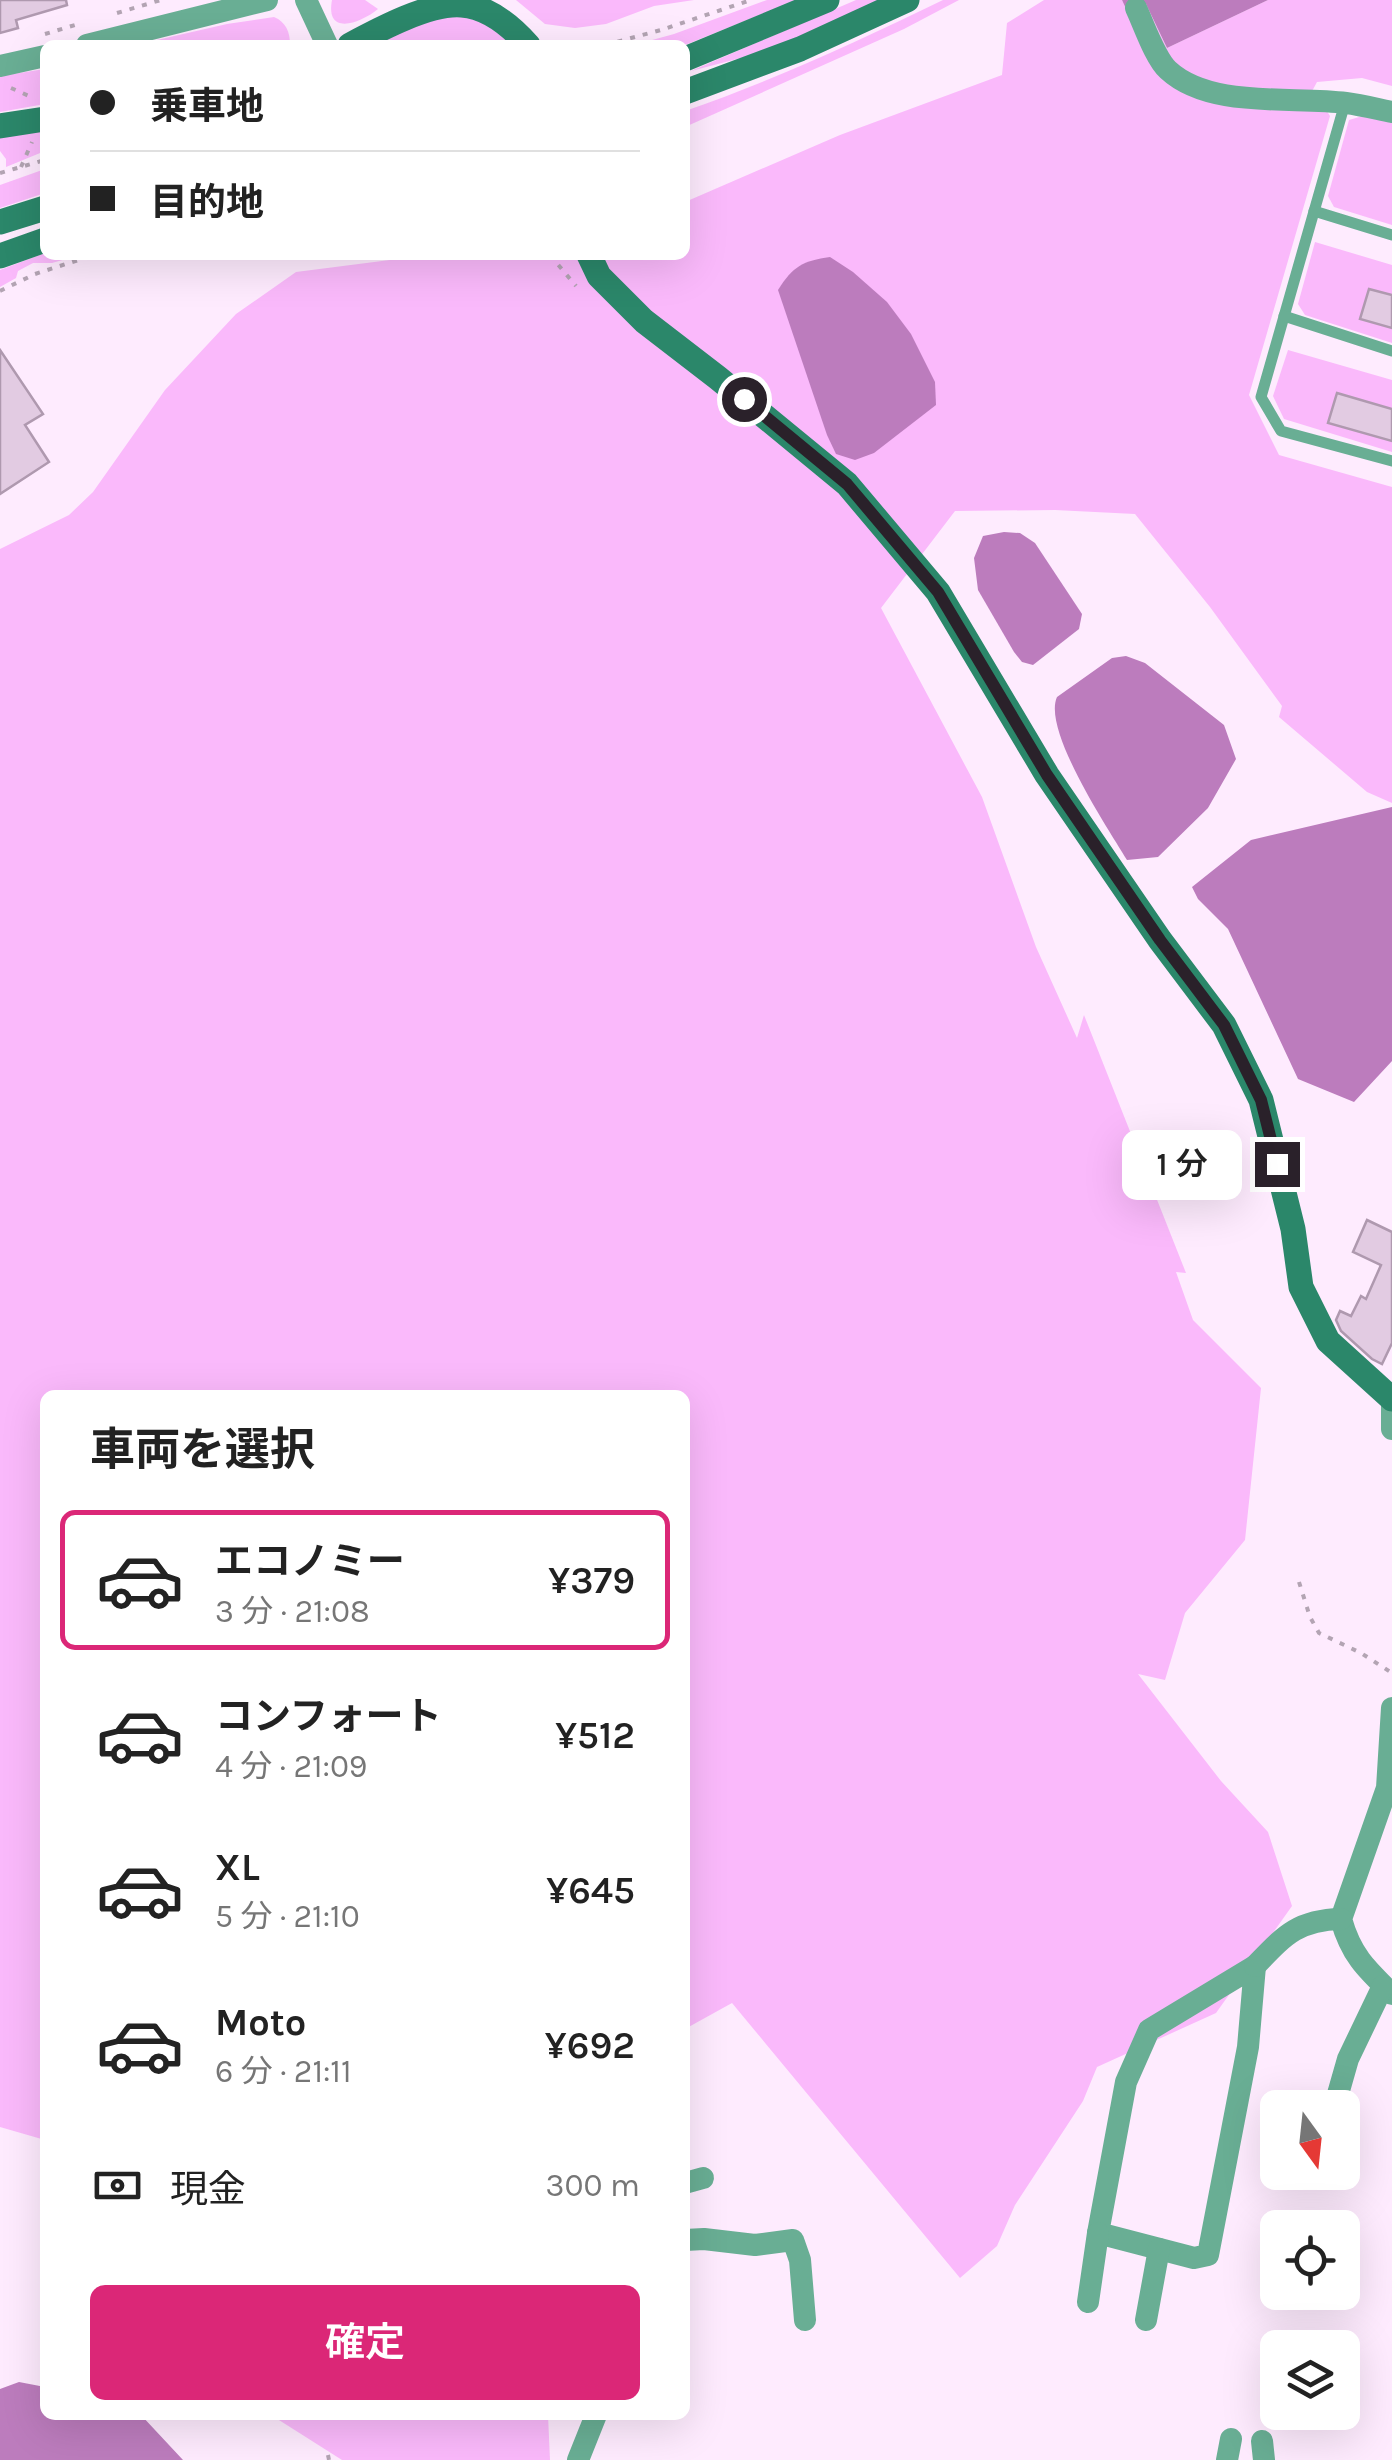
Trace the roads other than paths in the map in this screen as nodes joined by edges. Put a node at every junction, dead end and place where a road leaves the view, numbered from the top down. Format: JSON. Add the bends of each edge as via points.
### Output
{"nodes":[{"id":1,"x":266,"y":0,"type":"edge"},
{"id":2,"x":306,"y":0,"type":"edge"},
{"id":3,"x":828,"y":0,"type":"edge"},
{"id":4,"x":907,"y":0,"type":"edge"},
{"id":5,"x":1136,"y":8,"type":"dead end"},
{"id":6,"x":107,"y":40,"type":"edge"},
{"id":7,"x":325,"y":40,"type":"edge"},
{"id":8,"x":359,"y":40,"type":"edge"},
{"id":9,"x":524,"y":40,"type":"edge"},
{"id":10,"x":690,"y":57,"type":"edge"},
{"id":11,"x":40,"y":58,"type":"edge"},
{"id":12,"x":4,"y":76,"type":"edge"},
{"id":13,"x":690,"y":90,"type":"edge"},
{"id":14,"x":1345,"y":103,"type":"junction"},
{"id":15,"x":39,"y":109,"type":"edge"},
{"id":16,"x":1392,"y":112,"type":"edge"},
{"id":17,"x":0,"y":126,"type":"edge"},
{"id":18,"x":40,"y":210,"type":"edge"},
{"id":19,"x":1314,"y":211,"type":"junction"},
{"id":20,"x":0,"y":222,"type":"edge"},
{"id":21,"x":1392,"y":235,"type":"edge"},
{"id":22,"x":40,"y":242,"type":"edge"},
{"id":23,"x":0,"y":256,"type":"edge"},
{"id":24,"x":592,"y":260,"type":"edge"},
{"id":25,"x":1284,"y":316,"type":"junction"},
{"id":26,"x":1392,"y":351,"type":"edge"},
{"id":27,"x":1392,"y":461,"type":"edge"},
{"id":28,"x":1392,"y":1397,"type":"edge"},
{"id":29,"x":1392,"y":1429,"type":"edge"},
{"id":30,"x":1392,"y":1708,"type":"edge"},
{"id":31,"x":1342,"y":1919,"type":"junction"},
{"id":32,"x":1255,"y":1966,"type":"junction"},
{"id":33,"x":1388,"y":1990,"type":"edge"},
{"id":34,"x":1339,"y":2090,"type":"edge"},
{"id":35,"x":1098,"y":2234,"type":"junction"},
{"id":36,"x":690,"y":2240,"type":"edge"},
{"id":37,"x":1159,"y":2250,"type":"junction"},
{"id":38,"x":1088,"y":2302,"type":"dead end"},
{"id":39,"x":805,"y":2320,"type":"dead end"},
{"id":40,"x":1146,"y":2320,"type":"dead end"},
{"id":41,"x":594,"y":2420,"type":"edge"},
{"id":42,"x":578,"y":2460,"type":"edge"}],
"edges":[{"from":1,"to":6,"type":"street"},
{"from":2,"to":7,"type":"street"},
{"from":3,"to":10,"type":"street"},
{"from":4,"to":13,"type":"street"},
{"from":5,"to":14,"type":"street","via":[[1164,68],[1187,84],[1220,94]]},
{"from":8,"to":9,"type":"street","via":[[392,22],[461,4],[492,14]]},
{"from":11,"to":12,"type":"street"},
{"from":14,"to":16,"type":"street"},
{"from":14,"to":19,"type":"lane"},
{"from":15,"to":17,"type":"street"},
{"from":18,"to":20,"type":"street"},
{"from":19,"to":21,"type":"lane"},
{"from":19,"to":25,"type":"lane"},
{"from":22,"to":23,"type":"street"},
{"from":24,"to":28,"type":"street","via":[[599,276],[644,320],[847,484],[938,592],[1047,775],[1224,1025],[1261,1100],[1301,1287],[1328,1341]]},
{"from":25,"to":26,"type":"lane"},
{"from":25,"to":27,"type":"lane","via":[[1261,397],[1281,431]]},
{"from":28,"to":29,"type":"street"},
{"from":30,"to":31,"type":"street","via":[[1387,1788]]},
{"from":31,"to":32,"type":"street","via":[[1319,1920],[1285,1935]]},
{"from":31,"to":33,"type":"street","via":[[1360,1964]]},
{"from":32,"to":35,"type":"street","via":[[1148,2030],[1126,2082]]},
{"from":32,"to":37,"type":"street","via":[[1248,2047],[1208,2256]]},
{"from":33,"to":34,"type":"street","via":[[1348,2058]]},
{"from":35,"to":37,"type":"street"},
{"from":35,"to":38,"type":"street"},
{"from":36,"to":39,"type":"street","via":[[755,2245],[793,2240]]},
{"from":37,"to":40,"type":"street"},
{"from":41,"to":42,"type":"street"}]}
